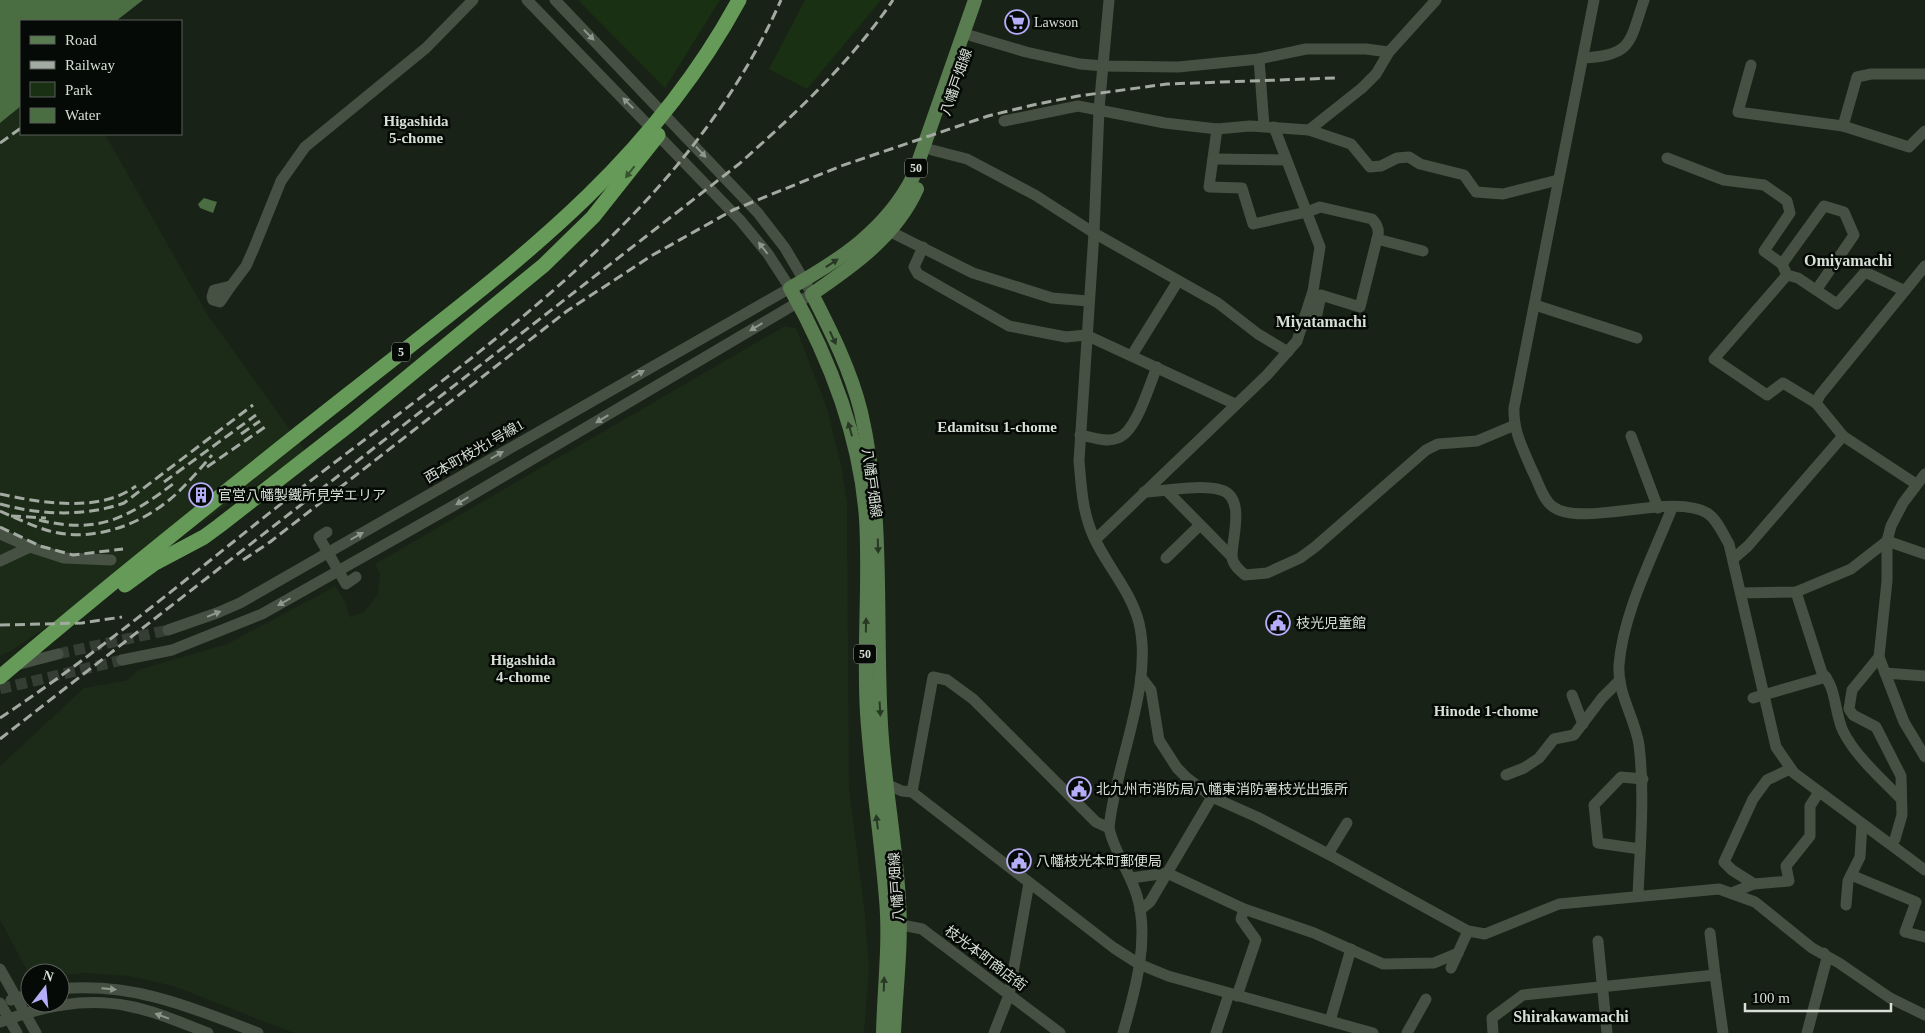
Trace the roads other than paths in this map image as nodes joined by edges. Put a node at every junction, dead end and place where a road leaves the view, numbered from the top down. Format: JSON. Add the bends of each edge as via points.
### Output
{"nodes":[{"id":1,"x":473,"y":0,"type":"edge"},
{"id":2,"x":527,"y":0,"type":"edge"},
{"id":3,"x":555,"y":0,"type":"edge"},
{"id":4,"x":728,"y":0,"type":"edge"},
{"id":5,"x":738,"y":0,"type":"edge"},
{"id":6,"x":750,"y":0,"type":"edge"},
{"id":7,"x":975,"y":0,"type":"edge"},
{"id":8,"x":985,"y":0,"type":"edge"},
{"id":9,"x":1109,"y":0,"type":"edge"},
{"id":10,"x":1436,"y":0,"type":"edge"},
{"id":11,"x":1594,"y":0,"type":"edge"},
{"id":12,"x":1644,"y":0,"type":"edge"},
{"id":13,"x":972,"y":36,"type":"junction"},
{"id":14,"x":1389,"y":52,"type":"junction"},
{"id":15,"x":1583,"y":58,"type":"junction"},
{"id":16,"x":1260,"y":59,"type":"junction"},
{"id":17,"x":1751,"y":65,"type":"dead end"},
{"id":18,"x":1104,"y":66,"type":"junction"},
{"id":19,"x":1925,"y":74,"type":"edge"},
{"id":20,"x":1099,"y":109,"type":"junction"},
{"id":21,"x":665,"y":114,"type":"junction"},
{"id":22,"x":1004,"y":121,"type":"dead end"},
{"id":23,"x":1269,"y":126,"type":"junction"},
{"id":24,"x":1843,"y":126,"type":"junction"},
{"id":25,"x":654,"y":129,"type":"junction"},
{"id":26,"x":1218,"y":129,"type":"junction"},
{"id":27,"x":1309,"y":130,"type":"junction"},
{"id":28,"x":1925,"y":131,"type":"edge"},
{"id":29,"x":932,"y":150,"type":"junction"},
{"id":30,"x":1667,"y":158,"type":"dead end"},
{"id":31,"x":1213,"y":159,"type":"junction"},
{"id":32,"x":1286,"y":160,"type":"junction"},
{"id":33,"x":1558,"y":180,"type":"junction"},
{"id":34,"x":1307,"y":212,"type":"junction"},
{"id":35,"x":889,"y":231,"type":"junction"},
{"id":36,"x":1094,"y":233,"type":"junction"},
{"id":37,"x":1377,"y":240,"type":"junction"},
{"id":38,"x":922,"y":247,"type":"junction"},
{"id":39,"x":1423,"y":251,"type":"dead end"},
{"id":40,"x":1925,"y":266,"type":"edge"},
{"id":41,"x":1785,"y":269,"type":"junction"},
{"id":42,"x":805,"y":280,"type":"junction"},
{"id":43,"x":1178,"y":281,"type":"junction"},
{"id":44,"x":231,"y":286,"type":"dead end"},
{"id":45,"x":790,"y":288,"type":"junction"},
{"id":46,"x":1817,"y":289,"type":"junction"},
{"id":47,"x":1905,"y":291,"type":"junction"},
{"id":48,"x":812,"y":294,"type":"junction"},
{"id":49,"x":1088,"y":301,"type":"junction"},
{"id":50,"x":798,"y":302,"type":"junction"},
{"id":51,"x":1535,"y":305,"type":"junction"},
{"id":52,"x":1302,"y":327,"type":"junction"},
{"id":53,"x":1086,"y":335,"type":"junction"},
{"id":54,"x":1637,"y":338,"type":"dead end"},
{"id":55,"x":1288,"y":352,"type":"junction"},
{"id":56,"x":1132,"y":355,"type":"junction"},
{"id":57,"x":1156,"y":367,"type":"junction"},
{"id":58,"x":1816,"y":403,"type":"junction"},
{"id":59,"x":1235,"y":404,"type":"junction"},
{"id":60,"x":1515,"y":425,"type":"junction"},
{"id":61,"x":1080,"y":435,"type":"junction"},
{"id":62,"x":1631,"y":436,"type":"dead end"},
{"id":63,"x":1843,"y":436,"type":"junction"},
{"id":64,"x":1925,"y":474,"type":"edge"},
{"id":65,"x":1916,"y":484,"type":"junction"},
{"id":66,"x":1167,"y":491,"type":"junction"},
{"id":67,"x":1144,"y":492,"type":"junction"},
{"id":68,"x":1658,"y":508,"type":"junction"},
{"id":69,"x":1672,"y":508,"type":"junction"},
{"id":70,"x":1200,"y":525,"type":"junction"},
{"id":71,"x":327,"y":532,"type":"dead end"},
{"id":72,"x":0,"y":534,"type":"edge"},
{"id":73,"x":1096,"y":539,"type":"junction"},
{"id":74,"x":1887,"y":541,"type":"junction"},
{"id":75,"x":30,"y":547,"type":"junction"},
{"id":76,"x":1925,"y":554,"type":"edge"},
{"id":77,"x":1232,"y":557,"type":"junction"},
{"id":78,"x":1166,"y":558,"type":"dead end"},
{"id":79,"x":1733,"y":559,"type":"junction"},
{"id":80,"x":111,"y":560,"type":"dead end"},
{"id":81,"x":316,"y":560,"type":"junction"},
{"id":82,"x":0,"y":561,"type":"edge"},
{"id":83,"x":326,"y":577,"type":"junction"},
{"id":84,"x":356,"y":577,"type":"dead end"},
{"id":85,"x":1796,"y":592,"type":"junction"},
{"id":86,"x":1741,"y":593,"type":"junction"},
{"id":87,"x":168,"y":630,"type":"tunnel mouth"},
{"id":88,"x":58,"y":654,"type":"tunnel mouth"},
{"id":89,"x":1879,"y":656,"type":"junction"},
{"id":90,"x":122,"y":660,"type":"tunnel mouth"},
{"id":91,"x":18,"y":662,"type":"junction"},
{"id":92,"x":1885,"y":673,"type":"junction"},
{"id":93,"x":1,"y":674,"type":"edge"},
{"id":94,"x":1925,"y":676,"type":"edge"},
{"id":95,"x":1141,"y":677,"type":"junction"},
{"id":96,"x":1826,"y":677,"type":"junction"},
{"id":97,"x":1620,"y":680,"type":"junction"},
{"id":98,"x":1572,"y":695,"type":"dead end"},
{"id":99,"x":1765,"y":695,"type":"junction"},
{"id":100,"x":1754,"y":698,"type":"dead end"},
{"id":101,"x":1583,"y":724,"type":"junction"},
{"id":102,"x":1925,"y":757,"type":"edge"},
{"id":103,"x":1790,"y":769,"type":"junction"},
{"id":104,"x":1506,"y":775,"type":"dead end"},
{"id":105,"x":1643,"y":779,"type":"junction"},
{"id":106,"x":886,"y":784,"type":"junction"},
{"id":107,"x":912,"y":792,"type":"junction"},
{"id":108,"x":1818,"y":792,"type":"junction"},
{"id":109,"x":1212,"y":797,"type":"junction"},
{"id":110,"x":1901,"y":799,"type":"junction"},
{"id":111,"x":1347,"y":823,"type":"dead end"},
{"id":112,"x":1862,"y":824,"type":"junction"},
{"id":113,"x":1109,"y":828,"type":"junction"},
{"id":114,"x":1891,"y":844,"type":"junction"},
{"id":115,"x":1640,"y":849,"type":"junction"},
{"id":116,"x":1328,"y":854,"type":"junction"},
{"id":117,"x":1925,"y":870,"type":"edge"},
{"id":118,"x":1168,"y":873,"type":"junction"},
{"id":119,"x":1851,"y":875,"type":"junction"},
{"id":120,"x":1131,"y":878,"type":"junction"},
{"id":121,"x":1029,"y":883,"type":"junction"},
{"id":122,"x":1754,"y":884,"type":"junction"},
{"id":123,"x":1731,"y":893,"type":"junction"},
{"id":124,"x":1638,"y":896,"type":"junction"},
{"id":125,"x":1846,"y":905,"type":"dead end"},
{"id":126,"x":1244,"y":908,"type":"junction"},
{"id":127,"x":1140,"y":910,"type":"junction"},
{"id":128,"x":893,"y":924,"type":"junction"},
{"id":129,"x":1468,"y":931,"type":"junction"},
{"id":130,"x":1710,"y":933,"type":"dead end"},
{"id":131,"x":1925,"y":938,"type":"edge"},
{"id":132,"x":1598,"y":941,"type":"dead end"},
{"id":133,"x":1819,"y":945,"type":"dead end"},
{"id":134,"x":1351,"y":949,"type":"junction"},
{"id":135,"x":1458,"y":953,"type":"junction"},
{"id":136,"x":1828,"y":958,"type":"junction"},
{"id":137,"x":1139,"y":964,"type":"junction"},
{"id":138,"x":1451,"y":968,"type":"dead end"},
{"id":139,"x":0,"y":969,"type":"edge"},
{"id":140,"x":1715,"y":975,"type":"junction"},
{"id":141,"x":1602,"y":986,"type":"junction"},
{"id":142,"x":70,"y":989,"type":"edge"},
{"id":143,"x":1010,"y":995,"type":"junction"},
{"id":144,"x":1233,"y":995,"type":"junction"},
{"id":145,"x":20,"y":997,"type":"edge"},
{"id":146,"x":16,"y":998,"type":"junction"},
{"id":147,"x":1426,"y":1000,"type":"dead end"},
{"id":148,"x":0,"y":1004,"type":"edge"},
{"id":149,"x":24,"y":1014,"type":"junction"},
{"id":150,"x":1925,"y":1014,"type":"edge"},
{"id":151,"x":5,"y":1020,"type":"edge"},
{"id":152,"x":1330,"y":1021,"type":"junction"},
{"id":153,"x":17,"y":1033,"type":"edge"},
{"id":154,"x":36,"y":1033,"type":"edge"},
{"id":155,"x":208,"y":1033,"type":"edge"},
{"id":156,"x":258,"y":1033,"type":"edge"},
{"id":157,"x":882,"y":1033,"type":"edge"},
{"id":158,"x":894,"y":1033,"type":"edge"},
{"id":159,"x":994,"y":1033,"type":"edge"},
{"id":160,"x":1060,"y":1033,"type":"edge"},
{"id":161,"x":1123,"y":1033,"type":"edge"},
{"id":162,"x":1216,"y":1033,"type":"edge"},
{"id":163,"x":1373,"y":1033,"type":"edge"},
{"id":164,"x":1407,"y":1033,"type":"edge"},
{"id":165,"x":1492,"y":1033,"type":"edge"},
{"id":166,"x":1606,"y":1033,"type":"edge"},
{"id":167,"x":1723,"y":1033,"type":"edge"},
{"id":168,"x":1807,"y":1033,"type":"edge"}],
"edges":[{"from":1,"to":44,"type":"street","via":[[426,48],[305,147],[281,180],[246,266]]},
{"from":25,"to":2,"type":"street","name":"八幡戸畑線","one_way":true},
{"from":3,"to":21,"type":"street","one_way":true},
{"from":4,"to":21,"type":"highway","via":[[715,31]]},
{"from":5,"to":91,"type":"highway","number":"5","one_way":true,"via":[[704,60],[658,122],[615,171],[539,244],[186,523]]},
{"from":6,"to":21,"type":"highway","via":[[728,40]]},
{"from":42,"to":7,"type":"main road","name":"八幡戸畑線","number":"50","one_way":true,"via":[[866,237],[901,199],[913,177]]},
{"from":8,"to":13,"type":"main road","name":"八幡戸畑線","number":"50"},
{"from":9,"to":18,"type":"street"},
{"from":10,"to":14,"type":"street"},
{"from":11,"to":15,"type":"street"},
{"from":12,"to":15,"type":"street","via":[[1625,48],[1610,55]]},
{"from":13,"to":18,"type":"street","via":[[1026,52]]},
{"from":13,"to":29,"type":"main road","name":"八幡戸畑線","number":"50"},
{"from":14,"to":16,"type":"street","via":[[1306,49]]},
{"from":14,"to":27,"type":"street","via":[[1376,74],[1362,88]]},
{"from":15,"to":33,"type":"street"},
{"from":16,"to":18,"type":"street","via":[[1178,67]]},
{"from":16,"to":23,"type":"street"},
{"from":17,"to":24,"type":"street","via":[[1738,112]]},
{"from":18,"to":20,"type":"street"},
{"from":19,"to":24,"type":"street","via":[[1857,77]]},
{"from":20,"to":22,"type":"street","via":[[1078,106]]},
{"from":20,"to":26,"type":"street"},
{"from":20,"to":36,"type":"street"},
{"from":21,"to":25,"type":"highway"},
{"from":21,"to":42,"type":"street","one_way":true,"via":[[758,213]]},
{"from":23,"to":26,"type":"street"},
{"from":23,"to":27,"type":"street"},
{"from":23,"to":32,"type":"street"},
{"from":24,"to":28,"type":"street","via":[[1909,147]]},
{"from":45,"to":25,"type":"street","name":"八幡戸畑線","one_way":true,"via":[[750,231]]},
{"from":25,"to":91,"type":"highway","via":[[599,189],[541,262],[156,563]]},
{"from":26,"to":31,"type":"street"},
{"from":27,"to":33,"type":"street","via":[[1351,144],[1370,167],[1409,157],[1420,164],[1464,175],[1476,192],[1503,194]]},
{"from":29,"to":35,"type":"main road","name":"八幡戸畑線","number":"50","via":[[915,192]]},
{"from":29,"to":36,"type":"street","via":[[967,159],[1035,195]]},
{"from":30,"to":41,"type":"street","via":[[1724,180],[1764,185],[1787,201],[1790,213],[1764,251]]},
{"from":31,"to":32,"type":"street"},
{"from":31,"to":34,"type":"street","via":[[1209,187],[1242,188],[1253,224]]},
{"from":32,"to":34,"type":"street"},
{"from":33,"to":51,"type":"street"},
{"from":34,"to":37,"type":"street","via":[[1320,207],[1372,219],[1377,225]]},
{"from":34,"to":52,"type":"street","via":[[1320,247],[1313,291]]},
{"from":35,"to":38,"type":"street"},
{"from":35,"to":48,"type":"main road","name":"八幡戸畑線","number":"50","via":[[865,256]]},
{"from":36,"to":43,"type":"street"},
{"from":36,"to":49,"type":"street"},
{"from":37,"to":39,"type":"street"},
{"from":37,"to":52,"type":"street","via":[[1360,307],[1321,295],[1317,314]]},
{"from":38,"to":49,"type":"street","via":[[973,273],[1052,298]]},
{"from":38,"to":53,"type":"street","via":[[914,268],[918,274],[1009,326],[1066,337]]},
{"from":40,"to":47,"type":"street"},
{"from":41,"to":46,"type":"street"},
{"from":41,"to":46,"type":"street","via":[[1824,206],[1844,212],[1854,235]]},
{"from":41,"to":58,"type":"street","via":[[1714,360],[1767,394],[1783,383]]},
{"from":42,"to":45,"type":"main road","name":"八幡戸畑線","number":"50"},
{"from":42,"to":48,"type":"street"},
{"from":43,"to":55,"type":"street","via":[[1218,303]]},
{"from":43,"to":56,"type":"street"},
{"from":45,"to":50,"type":"main road","name":"八幡戸畑線","number":"50"},
{"from":81,"to":45,"type":"street","name":"西本町枝光1号線1","one_way":true},
{"from":46,"to":47,"type":"street","via":[[1837,304],[1865,272]]},
{"from":47,"to":58,"type":"street"},
{"from":48,"to":50,"type":"street"},
{"from":48,"to":106,"type":"main road","name":"八幡戸畑線","number":"50","one_way":true,"via":[[838,348],[854,392],[872,471],[877,528],[879,699]]},
{"from":49,"to":53,"type":"street"},
{"from":50,"to":83,"type":"street","one_way":true,"via":[[453,506]]},
{"from":128,"to":50,"type":"main road","name":"八幡戸畑線","number":"50","one_way":true,"via":[[867,712],[867,540],[861,473],[831,369]]},
{"from":51,"to":54,"type":"street"},
{"from":51,"to":60,"type":"street","via":[[1514,408]]},
{"from":52,"to":55,"type":"street"},
{"from":53,"to":56,"type":"street"},
{"from":53,"to":61,"type":"street"},
{"from":55,"to":59,"type":"street"},
{"from":56,"to":57,"type":"street"},
{"from":57,"to":59,"type":"street"},
{"from":57,"to":61,"type":"street","via":[[1133,424],[1120,438],[1106,440]]},
{"from":58,"to":63,"type":"street"},
{"from":59,"to":67,"type":"street"},
{"from":60,"to":68,"type":"street","via":[[1518,438],[1553,508],[1581,514]]},
{"from":60,"to":77,"type":"street","via":[[1477,441],[1438,444],[1426,450],[1315,547],[1285,566],[1267,573],[1244,575]]},
{"from":61,"to":73,"type":"street","via":[[1082,494],[1089,526]]},
{"from":62,"to":68,"type":"street"},
{"from":63,"to":65,"type":"street"},
{"from":63,"to":79,"type":"street","via":[[1748,546]]},
{"from":64,"to":65,"type":"street"},
{"from":65,"to":74,"type":"street","via":[[1891,526]]},
{"from":66,"to":67,"type":"street"},
{"from":66,"to":70,"type":"street"},
{"from":66,"to":77,"type":"street","via":[[1211,489],[1222,490],[1231,496],[1235,504]]},
{"from":67,"to":73,"type":"street"},
{"from":68,"to":69,"type":"street"},
{"from":69,"to":79,"type":"street","via":[[1692,508],[1707,513],[1729,544]]},
{"from":69,"to":97,"type":"street","via":[[1629,618],[1619,666]]},
{"from":70,"to":77,"type":"street"},
{"from":70,"to":78,"type":"street"},
{"from":71,"to":84,"type":"street","via":[[319,537],[346,584]]},
{"from":72,"to":75,"type":"street"},
{"from":73,"to":95,"type":"street","via":[[1139,622]]},
{"from":74,"to":76,"type":"street"},
{"from":74,"to":85,"type":"street","via":[[1851,569]]},
{"from":74,"to":89,"type":"street"},
{"from":75,"to":80,"type":"street","via":[[64,558]]},
{"from":75,"to":82,"type":"street"},
{"from":79,"to":86,"type":"street"},
{"from":81,"to":83,"type":"street"},
{"from":87,"to":81,"type":"street","name":"西本町枝光1号線1","one_way":true,"via":[[232,606]]},
{"from":83,"to":90,"type":"street","one_way":true,"via":[[262,614],[234,626],[172,650]]},
{"from":85,"to":86,"type":"street"},
{"from":85,"to":96,"type":"street"},
{"from":86,"to":99,"type":"street"},
{"from":88,"to":93,"type":"street"},
{"from":89,"to":92,"type":"street"},
{"from":89,"to":110,"type":"street","via":[[1852,690],[1849,709],[1853,715],[1876,727],[1901,776]]},
{"from":91,"to":93,"type":"highway"},
{"from":92,"to":94,"type":"street"},
{"from":92,"to":102,"type":"street","via":[[1904,722]]},
{"from":95,"to":109,"type":"street","via":[[1151,690],[1159,740],[1177,768]]},
{"from":95,"to":113,"type":"street"},
{"from":96,"to":99,"type":"street"},
{"from":96,"to":110,"type":"street","via":[[1830,681],[1842,730],[1855,750]]},
{"from":97,"to":101,"type":"street"},
{"from":97,"to":105,"type":"street","via":[[1624,698],[1638,723]]},
{"from":98,"to":101,"type":"street"},
{"from":99,"to":100,"type":"street"},
{"from":99,"to":103,"type":"street","via":[[1776,747]]},
{"from":101,"to":104,"type":"street","via":[[1574,734],[1554,739],[1539,758],[1524,768]]},
{"from":103,"to":108,"type":"street"},
{"from":103,"to":122,"type":"street","via":[[1767,780],[1753,799],[1724,862]]},
{"from":105,"to":115,"type":"street"},
{"from":105,"to":115,"type":"street","via":[[1622,778],[1594,805],[1598,844]]},
{"from":106,"to":107,"type":"street"},
{"from":106,"to":128,"type":"main road","name":"八幡戸畑線","number":"50","via":[[899,901]]},
{"from":107,"to":113,"type":"street","via":[[933,677],[947,680],[973,699],[1096,822]]},
{"from":107,"to":121,"type":"street"},
{"from":108,"to":112,"type":"street"},
{"from":108,"to":122,"type":"street","via":[[1810,806],[1810,836],[1786,866],[1789,881]]},
{"from":109,"to":116,"type":"street"},
{"from":109,"to":118,"type":"street"},
{"from":110,"to":114,"type":"street","via":[[1902,815]]},
{"from":111,"to":116,"type":"street"},
{"from":112,"to":114,"type":"street"},
{"from":112,"to":119,"type":"street","via":[[1860,857]]},
{"from":113,"to":120,"type":"street"},
{"from":114,"to":117,"type":"street"},
{"from":115,"to":124,"type":"street"},
{"from":116,"to":129,"type":"street"},
{"from":118,"to":120,"type":"street"},
{"from":118,"to":126,"type":"street"},
{"from":118,"to":127,"type":"street","via":[[1150,902]]},
{"from":119,"to":125,"type":"street"},
{"from":119,"to":131,"type":"street","via":[[1916,902],[1905,932]]},
{"from":120,"to":127,"type":"street"},
{"from":121,"to":137,"type":"street"},
{"from":121,"to":143,"type":"street"},
{"from":122,"to":123,"type":"street"},
{"from":123,"to":124,"type":"street","via":[[1719,889]]},
{"from":123,"to":136,"type":"street","via":[[1755,902],[1792,934]]},
{"from":124,"to":129,"type":"street","via":[[1559,904],[1486,934]]},
{"from":126,"to":134,"type":"street"},
{"from":126,"to":144,"type":"street","via":[[1241,918],[1256,940]]},
{"from":127,"to":137,"type":"street"},
{"from":128,"to":143,"type":"street","name":"枝光本町商店街","via":[[922,929]]},
{"from":157,"to":128,"type":"main road","name":"八幡戸畑線","number":"50","one_way":true},
{"from":128,"to":158,"type":"main road","name":"八幡戸畑線","number":"50"},
{"from":129,"to":135,"type":"street"},
{"from":130,"to":140,"type":"street"},
{"from":132,"to":141,"type":"street"},
{"from":133,"to":136,"type":"street"},
{"from":134,"to":135,"type":"street","via":[[1383,964],[1395,965],[1434,963]]},
{"from":134,"to":152,"type":"street"},
{"from":135,"to":138,"type":"street"},
{"from":136,"to":150,"type":"street","via":[[1890,998]]},
{"from":136,"to":168,"type":"street"},
{"from":137,"to":144,"type":"street"},
{"from":137,"to":161,"type":"street"},
{"from":139,"to":146,"type":"street"},
{"from":140,"to":141,"type":"street"},
{"from":140,"to":167,"type":"street"},
{"from":141,"to":165,"type":"street","via":[[1523,995],[1492,1018]]},
{"from":141,"to":166,"type":"street"},
{"from":142,"to":156,"type":"street","one_way":true,"via":[[107,988],[145,993]]},
{"from":143,"to":159,"type":"street"},
{"from":143,"to":160,"type":"street","name":"枝光本町商店街"},
{"from":144,"to":152,"type":"street"},
{"from":144,"to":162,"type":"street"},
{"from":145,"to":146,"type":"street"},
{"from":146,"to":148,"type":"street"},
{"from":146,"to":149,"type":"street"},
{"from":147,"to":164,"type":"street"},
{"from":148,"to":151,"type":"street"},
{"from":149,"to":151,"type":"street"},
{"from":149,"to":154,"type":"street"},
{"from":155,"to":149,"type":"street","one_way":true,"via":[[127,1006],[67,1004]]},
{"from":151,"to":153,"type":"street"},
{"from":152,"to":163,"type":"street"}]}
